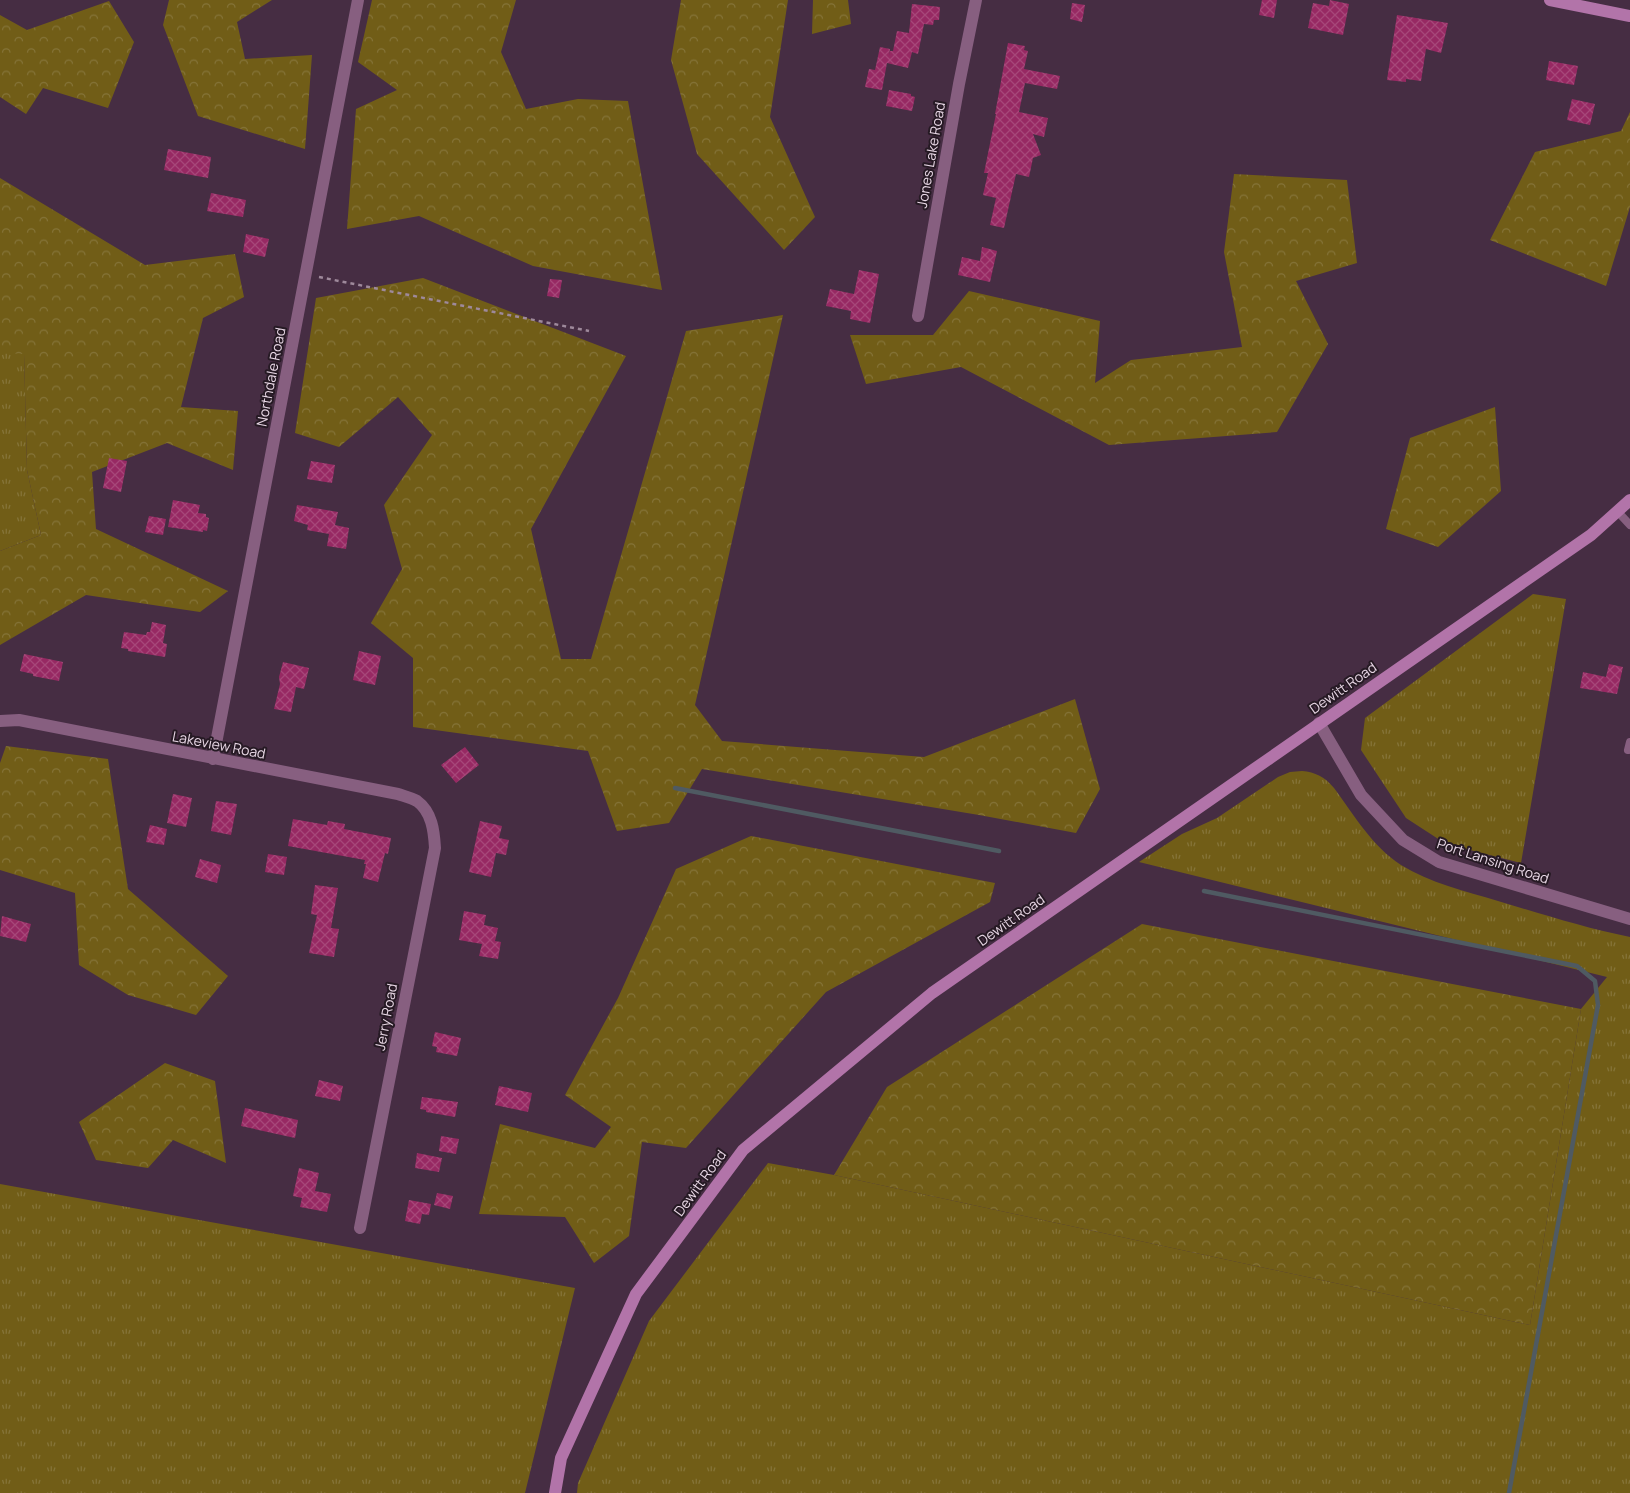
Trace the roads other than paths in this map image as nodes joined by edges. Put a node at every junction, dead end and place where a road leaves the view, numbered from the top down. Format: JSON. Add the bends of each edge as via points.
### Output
{"nodes":[{"id":1,"x":358,"y":0,"type":"edge"},
{"id":2,"x":976,"y":0,"type":"edge"},
{"id":3,"x":1550,"y":0,"type":"edge"},
{"id":4,"x":1630,"y":16,"type":"edge"},
{"id":5,"x":918,"y":316,"type":"dead end"},
{"id":6,"x":1630,"y":500,"type":"edge"},
{"id":7,"x":1618,"y":512,"type":"junction"},
{"id":8,"x":1630,"y":525,"type":"edge"},
{"id":9,"x":0,"y":721,"type":"edge"},
{"id":10,"x":1319,"y":723,"type":"junction"},
{"id":11,"x":213,"y":759,"type":"junction"},
{"id":12,"x":427,"y":813,"type":"joint"},
{"id":13,"x":1630,"y":919,"type":"edge"},
{"id":14,"x":360,"y":1228,"type":"dead end"},
{"id":15,"x":555,"y":1493,"type":"edge"}],
"edges":[{"from":1,"to":11,"type":"street","name":"Northdale Road"},
{"from":2,"to":5,"type":"street","name":"Jones Lake Road"},
{"from":3,"to":4,"type":"street"},
{"from":6,"to":7,"type":"street","name":"Dewitt Road"},
{"from":7,"to":8,"type":"lane"},
{"from":7,"to":10,"type":"street","name":"Dewitt Road","via":[[1590,535]]},
{"from":9,"to":11,"type":"street","name":"Lakeview Road","via":[[20,720]]},
{"from":10,"to":13,"type":"street","name":"Port Lansing Road","via":[[1361,795],[1403,840],[1439,862]]},
{"from":10,"to":15,"type":"street","name":"Dewitt Road","via":[[932,993],[743,1150],[636,1294],[561,1458]]},
{"from":11,"to":12,"type":"street","name":"Lakeview Road","via":[[398,794],[417,801]]},
{"from":12,"to":14,"type":"street","name":"Jerry Road","via":[[434,829],[434,848]]}]}
